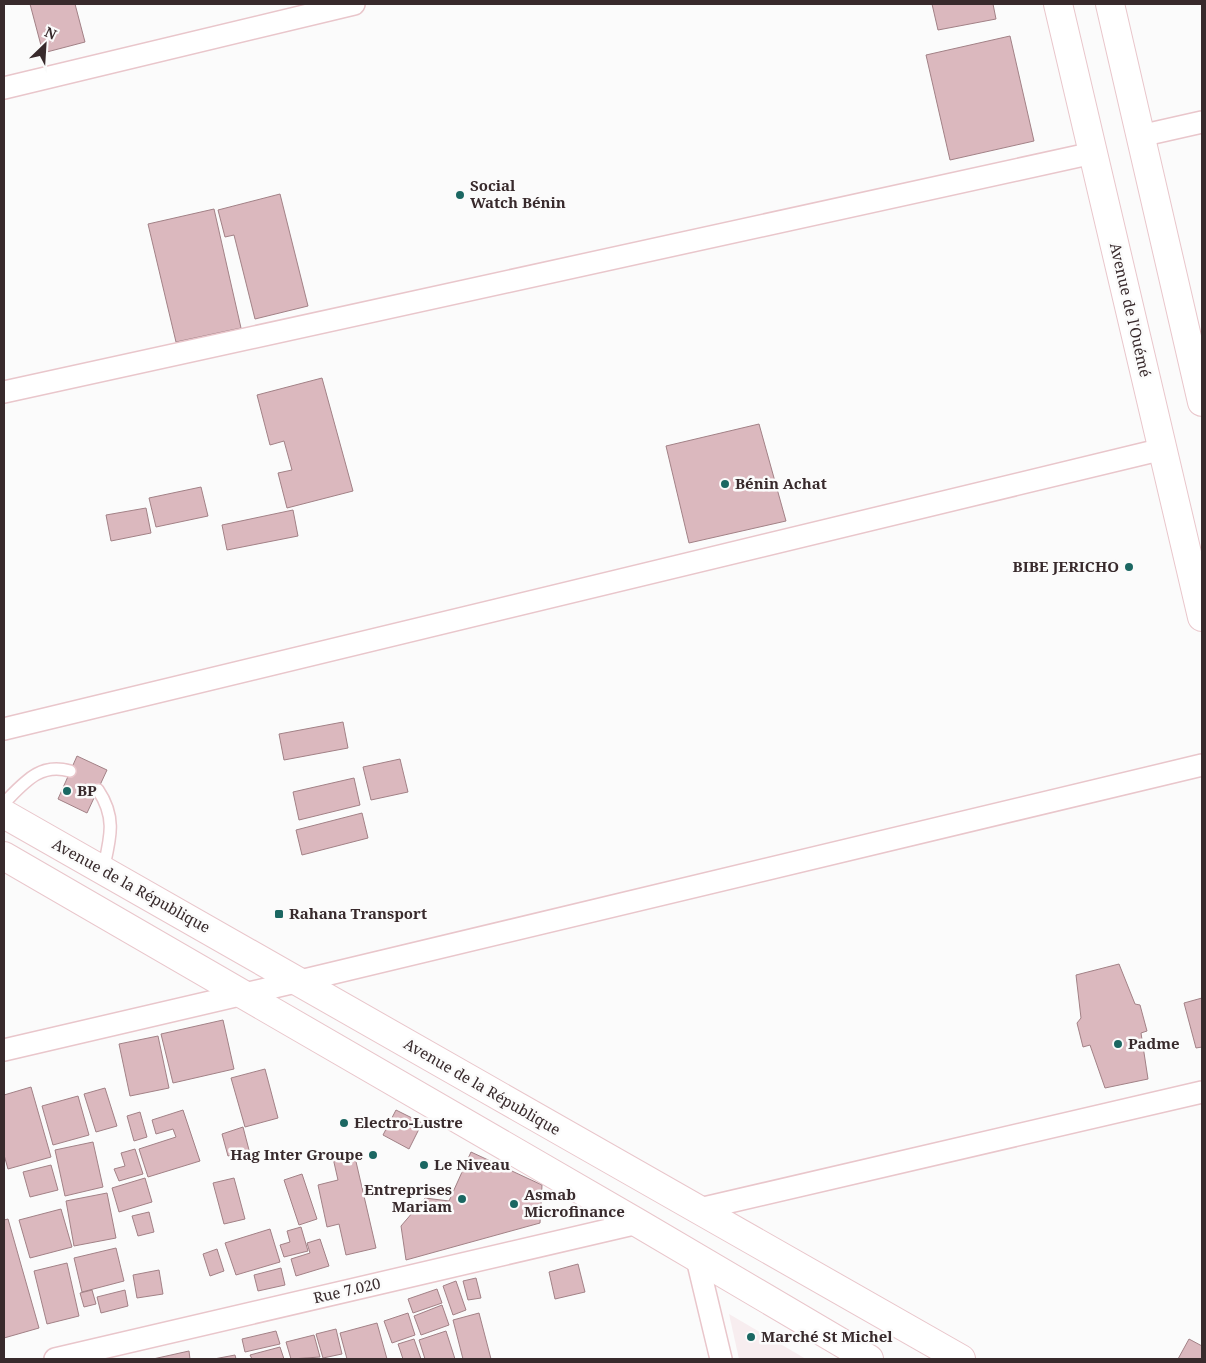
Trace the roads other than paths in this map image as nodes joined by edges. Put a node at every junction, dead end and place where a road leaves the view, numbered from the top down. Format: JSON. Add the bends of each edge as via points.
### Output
{"nodes":[{"id":1,"x":354,"y":4,"type":"edge"},
{"id":2,"x":1058,"y":4,"type":"edge"},
{"id":3,"x":1110,"y":4,"type":"edge"},
{"id":4,"x":4,"y":88,"type":"edge"},
{"id":5,"x":1202,"y":122,"type":"edge"},
{"id":6,"x":1140,"y":136,"type":"junction"},
{"id":7,"x":1093,"y":153,"type":"junction"},
{"id":8,"x":4,"y":392,"type":"edge"},
{"id":9,"x":1202,"y":402,"type":"edge"},
{"id":10,"x":1163,"y":449,"type":"junction"},
{"id":11,"x":1202,"y":617,"type":"edge"},
{"id":12,"x":4,"y":729,"type":"edge"},
{"id":13,"x":1202,"y":765,"type":"edge"},
{"id":14,"x":70,"y":771,"type":"dead end"},
{"id":15,"x":98,"y":790,"type":"dead end"},
{"id":16,"x":4,"y":803,"type":"edge"},
{"id":17,"x":4,"y":814,"type":"edge"},
{"id":18,"x":4,"y":856,"type":"edge"},
{"id":19,"x":102,"y":870,"type":"junction"},
{"id":20,"x":300,"y":981,"type":"junction"},
{"id":21,"x":241,"y":993,"type":"junction"},
{"id":22,"x":4,"y":1050,"type":"edge"},
{"id":23,"x":1202,"y":1092,"type":"edge"},
{"id":24,"x":695,"y":1210,"type":"junction"},
{"id":25,"x":638,"y":1223,"type":"junction"},
{"id":26,"x":697,"y":1259,"type":"junction"},
{"id":27,"x":56,"y":1359,"type":"edge"},
{"id":28,"x":721,"y":1359,"type":"edge"},
{"id":29,"x":869,"y":1359,"type":"edge"},
{"id":30,"x":961,"y":1359,"type":"edge"}],
"edges":[{"from":1,"to":4,"type":"street"},
{"from":2,"to":7,"type":"main road","name":"Avenue de l'Ouémé"},
{"from":3,"to":6,"type":"main road"},
{"from":5,"to":6,"type":"street"},
{"from":6,"to":9,"type":"main road"},
{"from":7,"to":8,"type":"street"},
{"from":7,"to":10,"type":"main road","name":"Avenue de l'Ouémé"},
{"from":10,"to":11,"type":"main road","name":"Avenue de l'Ouémé"},
{"from":10,"to":12,"type":"street"},
{"from":13,"to":20,"type":"street"},
{"from":14,"to":16,"type":"lane","via":[[60,768],[34,774]]},
{"from":15,"to":19,"type":"lane","via":[[107,804],[112,835]]},
{"from":17,"to":19,"type":"main road","name":"Avenue de la République"},
{"from":18,"to":21,"type":"main road"},
{"from":19,"to":20,"type":"main road","name":"Avenue de la République"},
{"from":20,"to":21,"type":"street"},
{"from":20,"to":24,"type":"main road","name":"Avenue de la République"},
{"from":21,"to":22,"type":"street"},
{"from":21,"to":25,"type":"main road"},
{"from":23,"to":24,"type":"street"},
{"from":24,"to":30,"type":"main road","name":"Avenue de la République"},
{"from":25,"to":26,"type":"main road"},
{"from":25,"to":27,"type":"street","name":"Rue 7.020"},
{"from":26,"to":28,"type":"street"},
{"from":26,"to":29,"type":"main road"}]}
